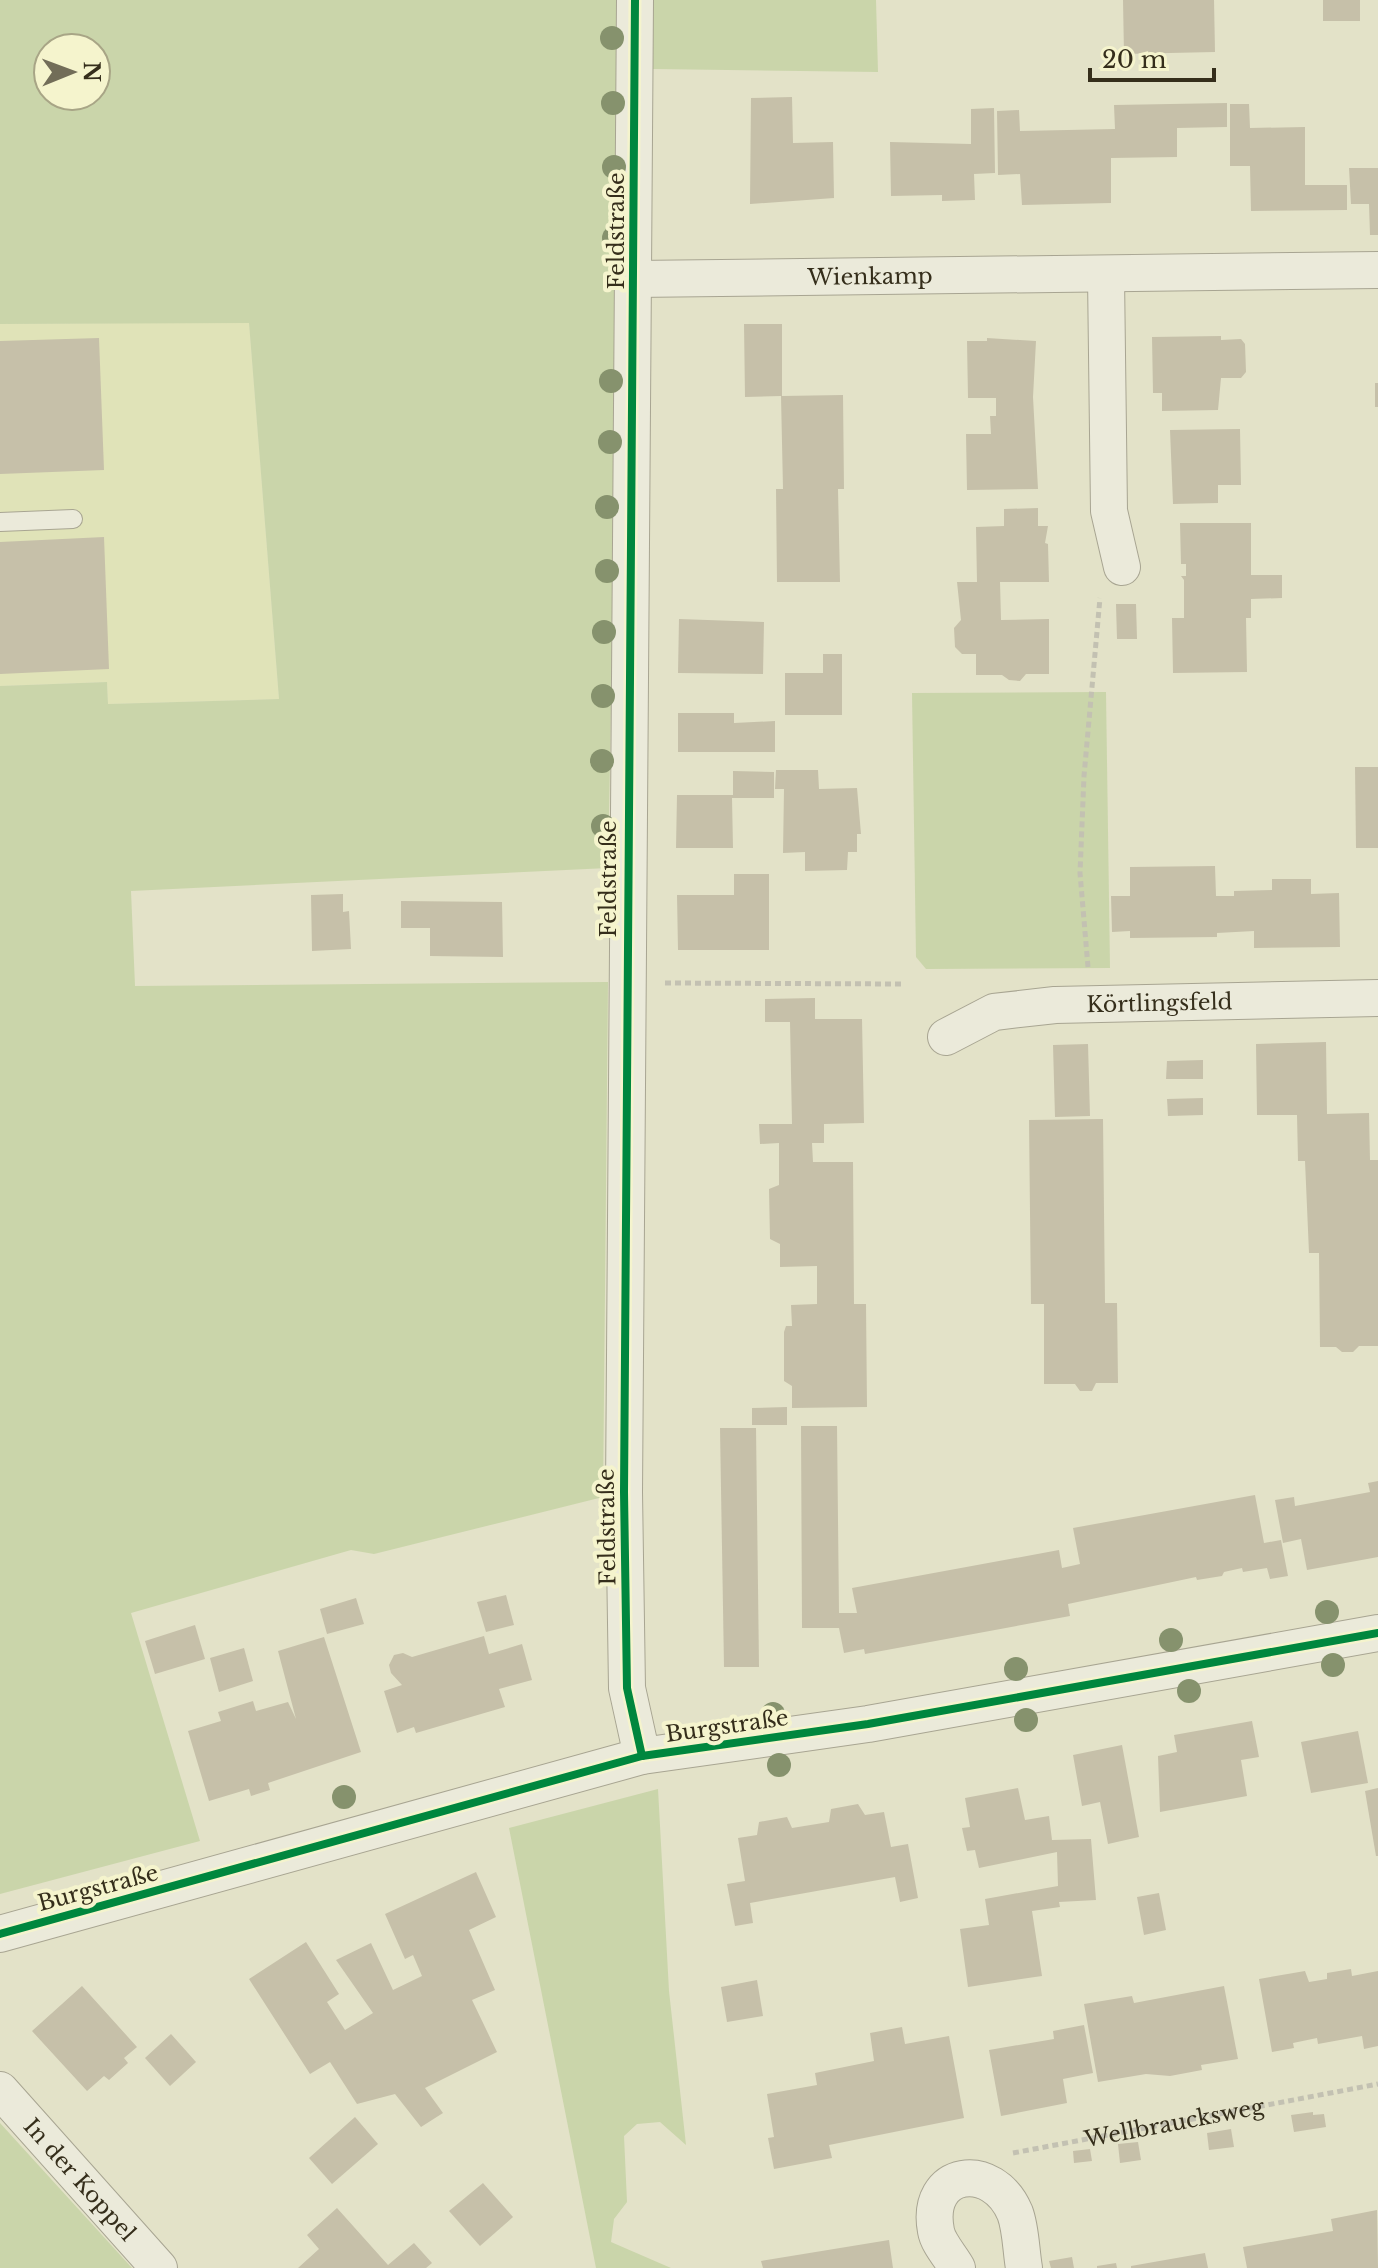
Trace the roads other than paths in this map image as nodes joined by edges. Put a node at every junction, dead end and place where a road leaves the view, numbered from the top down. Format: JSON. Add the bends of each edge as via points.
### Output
{"nodes":[{"id":1,"x":635,"y":0,"type":"edge"},
{"id":2,"x":1378,"y":270,"type":"edge"},
{"id":3,"x":1106,"y":276,"type":"junction"},
{"id":4,"x":634,"y":279,"type":"junction"},
{"id":5,"x":73,"y":519,"type":"dead end"},
{"id":6,"x":0,"y":522,"type":"edge"},
{"id":7,"x":1120,"y":558,"type":"road end"},
{"id":8,"x":1378,"y":998,"type":"edge"},
{"id":9,"x":946,"y":1037,"type":"dead end"},
{"id":10,"x":1378,"y":1633,"type":"edge"},
{"id":11,"x":642,"y":1756,"type":"junction"},
{"id":12,"x":0,"y":1934,"type":"edge"},
{"id":13,"x":0,"y":2090,"type":"edge"},
{"id":14,"x":159,"y":2268,"type":"edge"},
{"id":15,"x":957,"y":2268,"type":"edge"},
{"id":16,"x":1024,"y":2268,"type":"edge"}],
"edges":[{"from":1,"to":4,"type":"street","name":"Feldstraße"},
{"from":2,"to":3,"type":"street","name":"Wienkamp"},
{"from":3,"to":4,"type":"street","name":"Wienkamp"},
{"from":3,"to":7,"type":"street","via":[[1109,511]]},
{"from":4,"to":11,"type":"street","name":"Feldstraße","via":[[625,983],[626,1673]]},
{"from":5,"to":6,"type":"lane"},
{"from":8,"to":9,"type":"street","name":"Körtlingsfeld","via":[[1091,1004],[994,1012]]},
{"from":10,"to":11,"type":"street","name":"Burgstraße","via":[[868,1724]]},
{"from":11,"to":12,"type":"street","name":"Burgstraße"},
{"from":13,"to":14,"type":"street","name":"In der Koppel"},
{"from":15,"to":16,"type":"street","via":[[936,2233],[935,2207],[942,2190],[957,2178],[983,2179],[1001,2192],[1016,2214]]}]}
